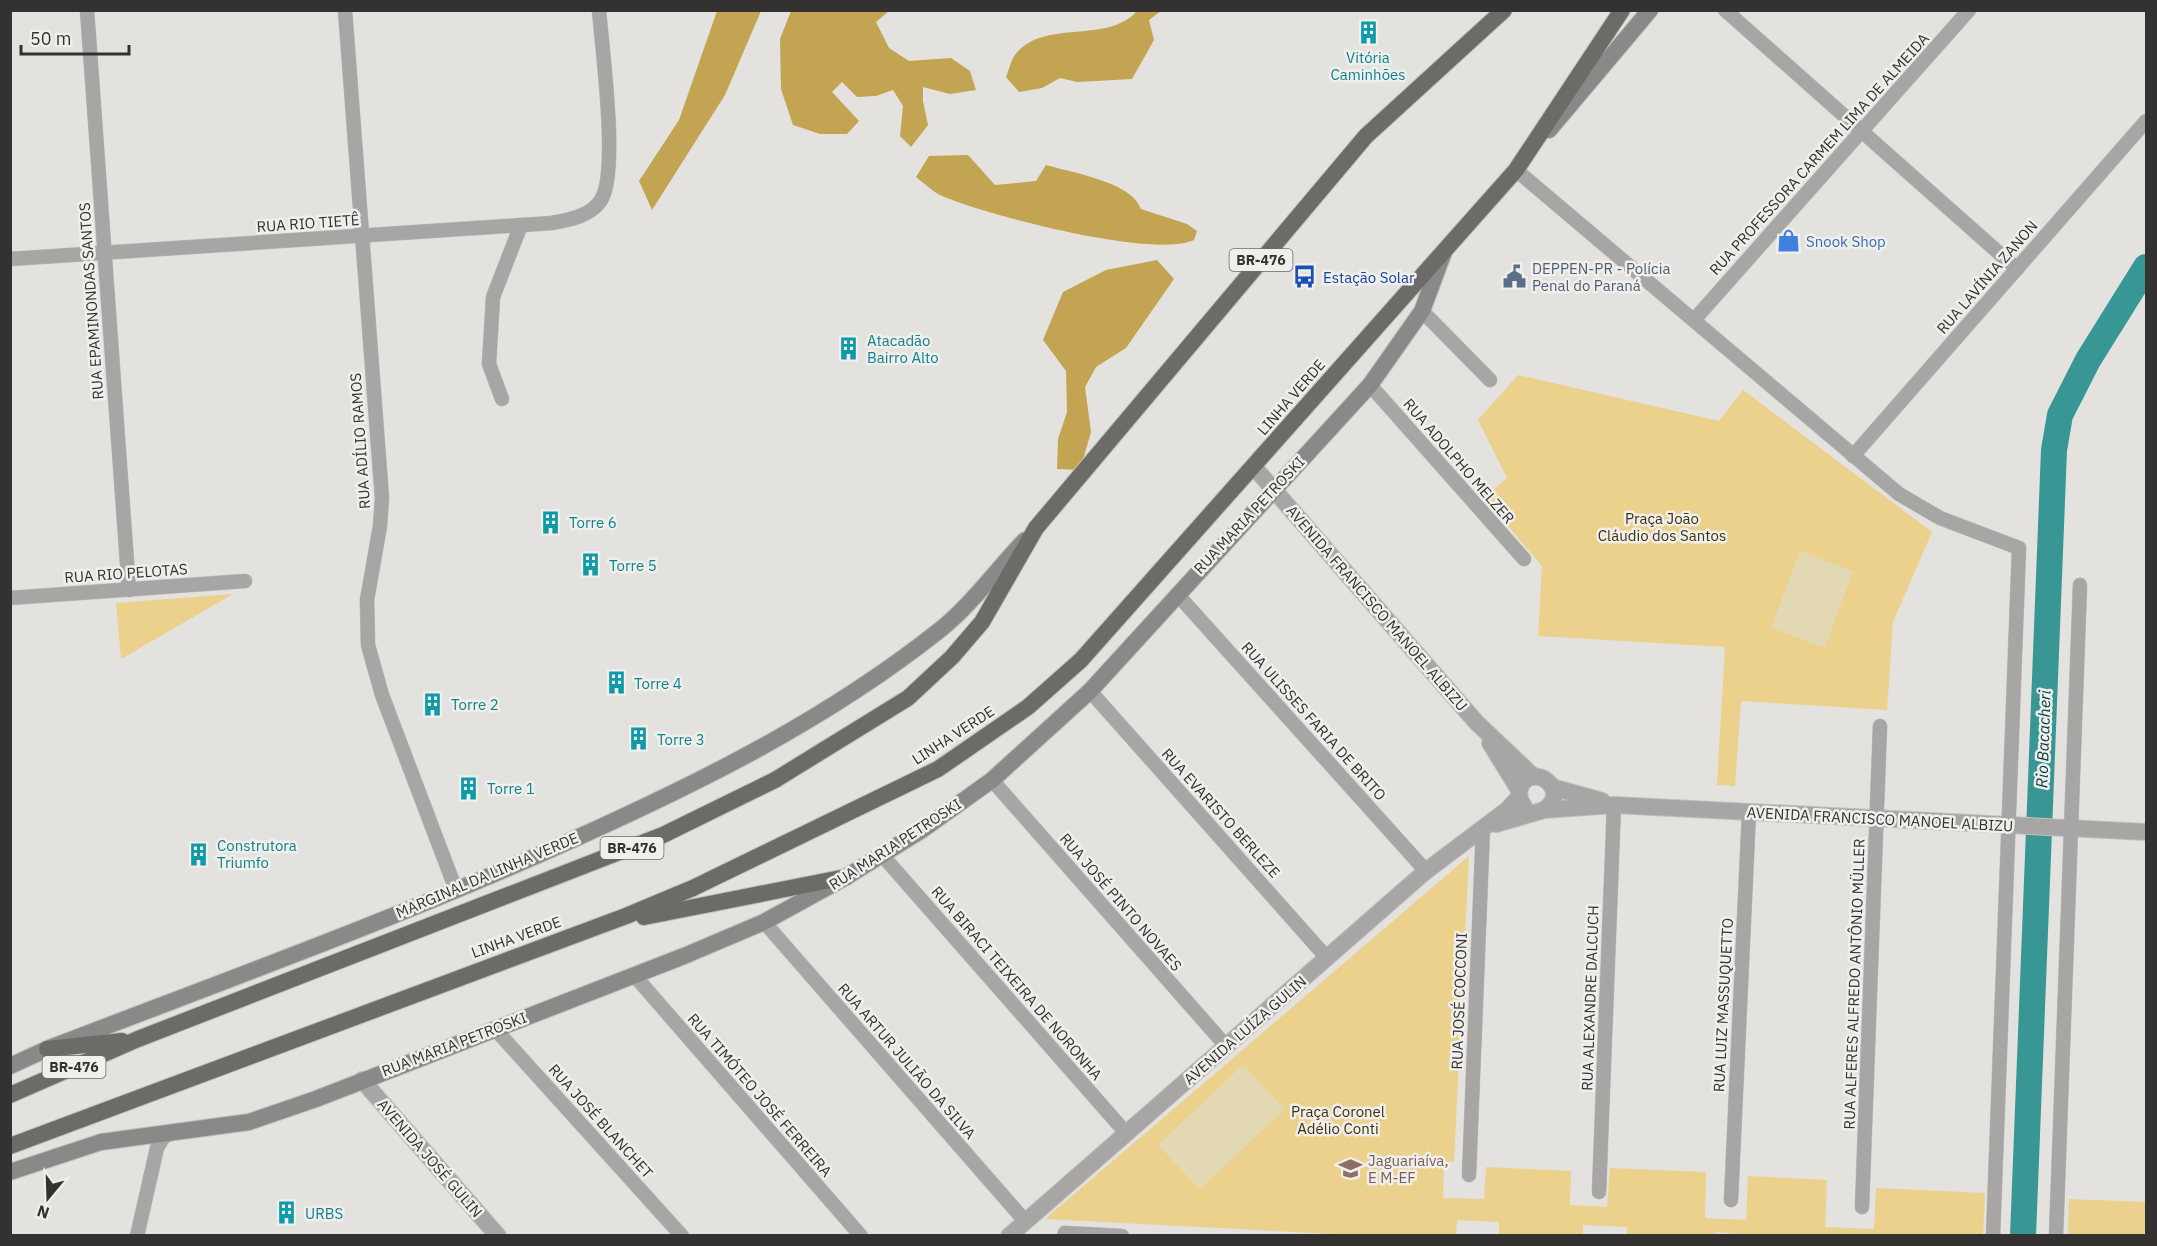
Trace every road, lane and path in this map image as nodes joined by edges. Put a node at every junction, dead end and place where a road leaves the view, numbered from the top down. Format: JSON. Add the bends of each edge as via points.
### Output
{"nodes":[{"id":1,"x":87,"y":10,"type":"edge"},
{"id":2,"x":345,"y":10,"type":"edge"},
{"id":3,"x":599,"y":10,"type":"edge"},
{"id":4,"x":1504,"y":10,"type":"edge"},
{"id":5,"x":1622,"y":10,"type":"edge"},
{"id":6,"x":1650,"y":10,"type":"edge"},
{"id":7,"x":1725,"y":10,"type":"edge"},
{"id":8,"x":1969,"y":10,"type":"edge"},
{"id":9,"x":2146,"y":121,"type":"edge"},
{"id":10,"x":1862,"y":132,"type":"junction"},
{"id":11,"x":1516,"y":170,"type":"junction"},
{"id":12,"x":521,"y":225,"type":"junction"},
{"id":13,"x":362,"y":236,"type":"junction"},
{"id":14,"x":1444,"y":251,"type":"junction"},
{"id":15,"x":104,"y":253,"type":"junction"},
{"id":16,"x":10,"y":259,"type":"edge"},
{"id":17,"x":2017,"y":269,"type":"junction"},
{"id":18,"x":1422,"y":311,"type":"junction"},
{"id":19,"x":1694,"y":320,"type":"junction"},
{"id":20,"x":1490,"y":380,"type":"dead end"},
{"id":21,"x":1370,"y":385,"type":"junction"},
{"id":22,"x":502,"y":399,"type":"dead end"},
{"id":23,"x":1853,"y":456,"type":"junction"},
{"id":24,"x":1254,"y":466,"type":"junction"},
{"id":25,"x":1274,"y":489,"type":"junction"},
{"id":26,"x":1036,"y":528,"type":"junction"},
{"id":27,"x":1524,"y":559,"type":"dead end"},
{"id":28,"x":245,"y":581,"type":"dead end"},
{"id":29,"x":2080,"y":585,"type":"dead end"},
{"id":30,"x":129,"y":590,"type":"junction"},
{"id":31,"x":1177,"y":594,"type":"junction"},
{"id":32,"x":10,"y":598,"type":"edge"},
{"id":33,"x":1090,"y":691,"type":"junction"},
{"id":34,"x":1476,"y":722,"type":"junction"},
{"id":35,"x":1880,"y":726,"type":"dead end"},
{"id":36,"x":1534,"y":777,"type":"junction"},
{"id":37,"x":992,"y":780,"type":"junction"},
{"id":38,"x":1552,"y":787,"type":"junction"},
{"id":39,"x":1519,"y":793,"type":"junction"},
{"id":40,"x":1614,"y":805,"type":"junction"},
{"id":41,"x":1539,"y":811,"type":"junction"},
{"id":42,"x":1749,"y":812,"type":"junction"},
{"id":43,"x":1877,"y":819,"type":"junction"},
{"id":44,"x":2013,"y":825,"type":"junction"},
{"id":45,"x":1483,"y":828,"type":"junction"},
{"id":46,"x":2064,"y":828,"type":"junction"},
{"id":47,"x":2146,"y":832,"type":"edge"},
{"id":48,"x":882,"y":855,"type":"junction"},
{"id":49,"x":1426,"y":871,"type":"junction"},
{"id":50,"x":846,"y":877,"type":"junction"},
{"id":51,"x":456,"y":890,"type":"junction"},
{"id":52,"x":764,"y":922,"type":"junction"},
{"id":53,"x":599,"y":926,"type":"junction"},
{"id":54,"x":1327,"y":958,"type":"junction"},
{"id":55,"x":634,"y":975,"type":"junction"},
{"id":56,"x":495,"y":1029,"type":"junction"},
{"id":57,"x":138,"y":1039,"type":"junction"},
{"id":58,"x":1226,"y":1046,"type":"junction"},
{"id":59,"x":47,"y":1049,"type":"junction"},
{"id":60,"x":10,"y":1066,"type":"edge"},
{"id":61,"x":362,"y":1080,"type":"junction"},
{"id":62,"x":10,"y":1095,"type":"edge"},
{"id":63,"x":172,"y":1132,"type":"junction"},
{"id":64,"x":1126,"y":1133,"type":"junction"},
{"id":65,"x":137,"y":1135,"type":"junction"},
{"id":66,"x":10,"y":1146,"type":"edge"},
{"id":67,"x":157,"y":1148,"type":"junction"},
{"id":68,"x":10,"y":1172,"type":"edge"},
{"id":69,"x":1468,"y":1175,"type":"dead end"},
{"id":70,"x":1599,"y":1192,"type":"dead end"},
{"id":71,"x":1731,"y":1200,"type":"dead end"},
{"id":72,"x":1862,"y":1207,"type":"dead end"},
{"id":73,"x":1025,"y":1221,"type":"junction"},
{"id":74,"x":1065,"y":1234,"type":"edge"},
{"id":75,"x":137,"y":1236,"type":"edge"},
{"id":76,"x":498,"y":1236,"type":"edge"},
{"id":77,"x":682,"y":1236,"type":"edge"},
{"id":78,"x":861,"y":1236,"type":"edge"},
{"id":79,"x":1009,"y":1236,"type":"edge"},
{"id":80,"x":1122,"y":1236,"type":"edge"},
{"id":81,"x":1993,"y":1236,"type":"edge"},
{"id":82,"x":2056,"y":1236,"type":"edge"}],
"edges":[{"from":1,"to":15,"type":"street","name":"RUA EPAMINONDAS SANTOS"},
{"from":2,"to":13,"type":"street","name":"RUA ADÍLIO RAMOS"},
{"from":3,"to":12,"type":"street","name":"RUA RIO TIETÊ","via":[[609,154],[601,201],[590,211],[567,221]]},
{"from":4,"to":26,"type":"highway","number":"BR-476","via":[[1366,136]]},
{"from":5,"to":11,"type":"highway","name":"LINHA VERDE"},
{"from":6,"to":11,"type":"main road"},
{"from":7,"to":10,"type":"street"},
{"from":8,"to":10,"type":"street","name":"RUA PROFESSORA CARMEM LIMA DE ALMEIDA"},
{"from":9,"to":17,"type":"street","name":"RUA LAVÍNIA ZANON"},
{"from":10,"to":17,"type":"street"},
{"from":10,"to":19,"type":"street","name":"RUA PROFESSORA CARMEM LIMA DE ALMEIDA"},
{"from":11,"to":14,"type":"highway","name":"LINHA VERDE"},
{"from":11,"to":19,"type":"street"},
{"from":12,"to":13,"type":"street","name":"RUA RIO TIETÊ"},
{"from":12,"to":22,"type":"street","via":[[493,297],[489,364]]},
{"from":13,"to":15,"type":"street","name":"RUA RIO TIETÊ"},
{"from":13,"to":51,"type":"street","name":"RUA ADÍLIO RAMOS","via":[[382,498],[367,600],[368,645],[382,695]]},
{"from":14,"to":18,"type":"main road","name":"RUA MARIA PETROSKI"},
{"from":14,"to":24,"type":"highway","name":"LINHA VERDE"},
{"from":15,"to":16,"type":"street","name":"RUA RIO TIETÊ"},
{"from":15,"to":30,"type":"street","name":"RUA EPAMINONDAS SANTOS"},
{"from":17,"to":23,"type":"street","name":"RUA LAVÍNIA ZANON"},
{"from":18,"to":20,"type":"street"},
{"from":18,"to":21,"type":"main road","name":"RUA MARIA PETROSKI"},
{"from":19,"to":23,"type":"street"},
{"from":21,"to":25,"type":"main road","name":"RUA MARIA PETROSKI"},
{"from":21,"to":27,"type":"street","name":"RUA ADOLPHO MELZER"},
{"from":23,"to":44,"type":"street","via":[[1918,507],[2019,548]]},
{"from":24,"to":25,"type":"street","name":"AVENIDA FRANCISCO MANOEL ALBIZU"},
{"from":24,"to":53,"type":"highway","name":"LINHA VERDE","via":[[1081,660],[994,732],[938,769],[770,852]]},
{"from":25,"to":31,"type":"main road","name":"RUA MARIA PETROSKI"},
{"from":25,"to":34,"type":"street","name":"AVENIDA FRANCISCO MANOEL ALBIZU"},
{"from":26,"to":51,"type":"main road","name":"MARGINAL DA LINHA VERDE","via":[[943,628],[867,683],[712,775]]},
{"from":26,"to":57,"type":"highway","number":"BR-476","via":[[982,622],[951,657],[908,698],[775,780],[663,836]]},
{"from":28,"to":30,"type":"street","name":"RUA RIO PELOTAS"},
{"from":29,"to":46,"type":"street"},
{"from":30,"to":32,"type":"street","name":"RUA RIO PELOTAS"},
{"from":31,"to":33,"type":"main road","name":"RUA MARIA PETROSKI"},
{"from":31,"to":49,"type":"street","name":"RUA ULISSES FARIA DE BRITO"},
{"from":33,"to":37,"type":"main road","name":"RUA MARIA PETROSKI"},
{"from":33,"to":54,"type":"street","name":"RUA EVARISTO BERLEZE"},
{"from":34,"to":36,"type":"street","name":"AVENIDA FRANCISCO MANOEL ALBIZU"},
{"from":34,"to":39,"type":"street","name":"AVENIDA FRANCISCO MANOEL ALBIZU"},
{"from":35,"to":43,"type":"street","name":"RUA ALFERES ALFREDO ANTÔNIO MÜLLER"},
{"from":36,"to":38,"type":"street","via":[[1545,779]]},
{"from":36,"to":39,"type":"street","via":[[1525,781]]},
{"from":37,"to":48,"type":"main road","name":"RUA MARIA PETROSKI"},
{"from":37,"to":58,"type":"street","name":"RUA JOSÉ PINTO NOVAES"},
{"from":38,"to":40,"type":"street","name":"AVENIDA FRANCISCO MANOEL ALBIZU"},
{"from":38,"to":41,"type":"street","via":[[1554,798]]},
{"from":39,"to":41,"type":"street","via":[[1525,807]]},
{"from":39,"to":45,"type":"street","name":"AVENIDA LUÍZA GULIN"},
{"from":40,"to":41,"type":"street","name":"AVENIDA FRANCISCO MANOEL ALBIZU"},
{"from":40,"to":42,"type":"street","name":"AVENIDA FRANCISCO MANOEL ALBIZU"},
{"from":40,"to":70,"type":"street","name":"RUA ALEXANDRE DALCUCH"},
{"from":41,"to":45,"type":"street","name":"AVENIDA LUÍZA GULIN"},
{"from":42,"to":43,"type":"street","name":"AVENIDA FRANCISCO MANOEL ALBIZU"},
{"from":42,"to":71,"type":"street","name":"RUA LUIZ MASSUQUETTO"},
{"from":43,"to":44,"type":"street","name":"AVENIDA FRANCISCO MANOEL ALBIZU"},
{"from":43,"to":72,"type":"street","name":"RUA ALFERES ALFREDO ANTÔNIO MÜLLER"},
{"from":44,"to":46,"type":"street","name":"AVENIDA FRANCISCO MANOEL ALBIZU"},
{"from":44,"to":81,"type":"street"},
{"from":45,"to":49,"type":"street","name":"AVENIDA LUÍZA GULIN"},
{"from":45,"to":69,"type":"street","name":"RUA JOSÉ COCCONI"},
{"from":46,"to":47,"type":"street","name":"AVENIDA FRANCISCO MANOEL ALBIZU"},
{"from":46,"to":82,"type":"street"},
{"from":48,"to":50,"type":"main road","name":"RUA MARIA PETROSKI"},
{"from":48,"to":64,"type":"street","name":"RUA BIRACI TEIXEIRA DE NORONHA"},
{"from":49,"to":54,"type":"street","name":"AVENIDA LUÍZA GULIN"},
{"from":50,"to":52,"type":"main road","name":"RUA MARIA PETROSKI"},
{"from":50,"to":53,"type":"highway"},
{"from":51,"to":59,"type":"main road","name":"MARGINAL DA LINHA VERDE"},
{"from":52,"to":55,"type":"main road","name":"RUA MARIA PETROSKI"},
{"from":52,"to":73,"type":"street","name":"RUA ARTUR JULIÃO DA SILVA"},
{"from":53,"to":66,"type":"highway","name":"LINHA VERDE"},
{"from":54,"to":58,"type":"street","name":"AVENIDA LUÍZA GULIN"},
{"from":55,"to":56,"type":"main road","name":"RUA MARIA PETROSKI"},
{"from":55,"to":78,"type":"street","name":"RUA TIMÓTEO JOSÉ FERREIRA"},
{"from":56,"to":61,"type":"main road","name":"RUA MARIA PETROSKI"},
{"from":56,"to":77,"type":"street","name":"RUA JOSÉ BLANCHET"},
{"from":57,"to":59,"type":"highway"},
{"from":57,"to":62,"type":"highway","number":"BR-476"},
{"from":58,"to":64,"type":"street","name":"AVENIDA LUÍZA GULIN"},
{"from":59,"to":60,"type":"main road","name":"MARGINAL DA LINHA VERDE"},
{"from":61,"to":63,"type":"main road","name":"RUA MARIA PETROSKI","via":[[249,1122]]},
{"from":61,"to":76,"type":"street","name":"AVENIDA JOSÉ GULIN"},
{"from":63,"to":65,"type":"main road","name":"RUA MARIA PETROSKI"},
{"from":63,"to":67,"type":"street"},
{"from":64,"to":73,"type":"street","name":"AVENIDA LUÍZA GULIN"},
{"from":65,"to":67,"type":"street"},
{"from":65,"to":68,"type":"main road","via":[[77,1148]]},
{"from":67,"to":75,"type":"street"},
{"from":73,"to":79,"type":"street","name":"AVENIDA LUÍZA GULIN"},
{"from":74,"to":80,"type":"street"}]}
